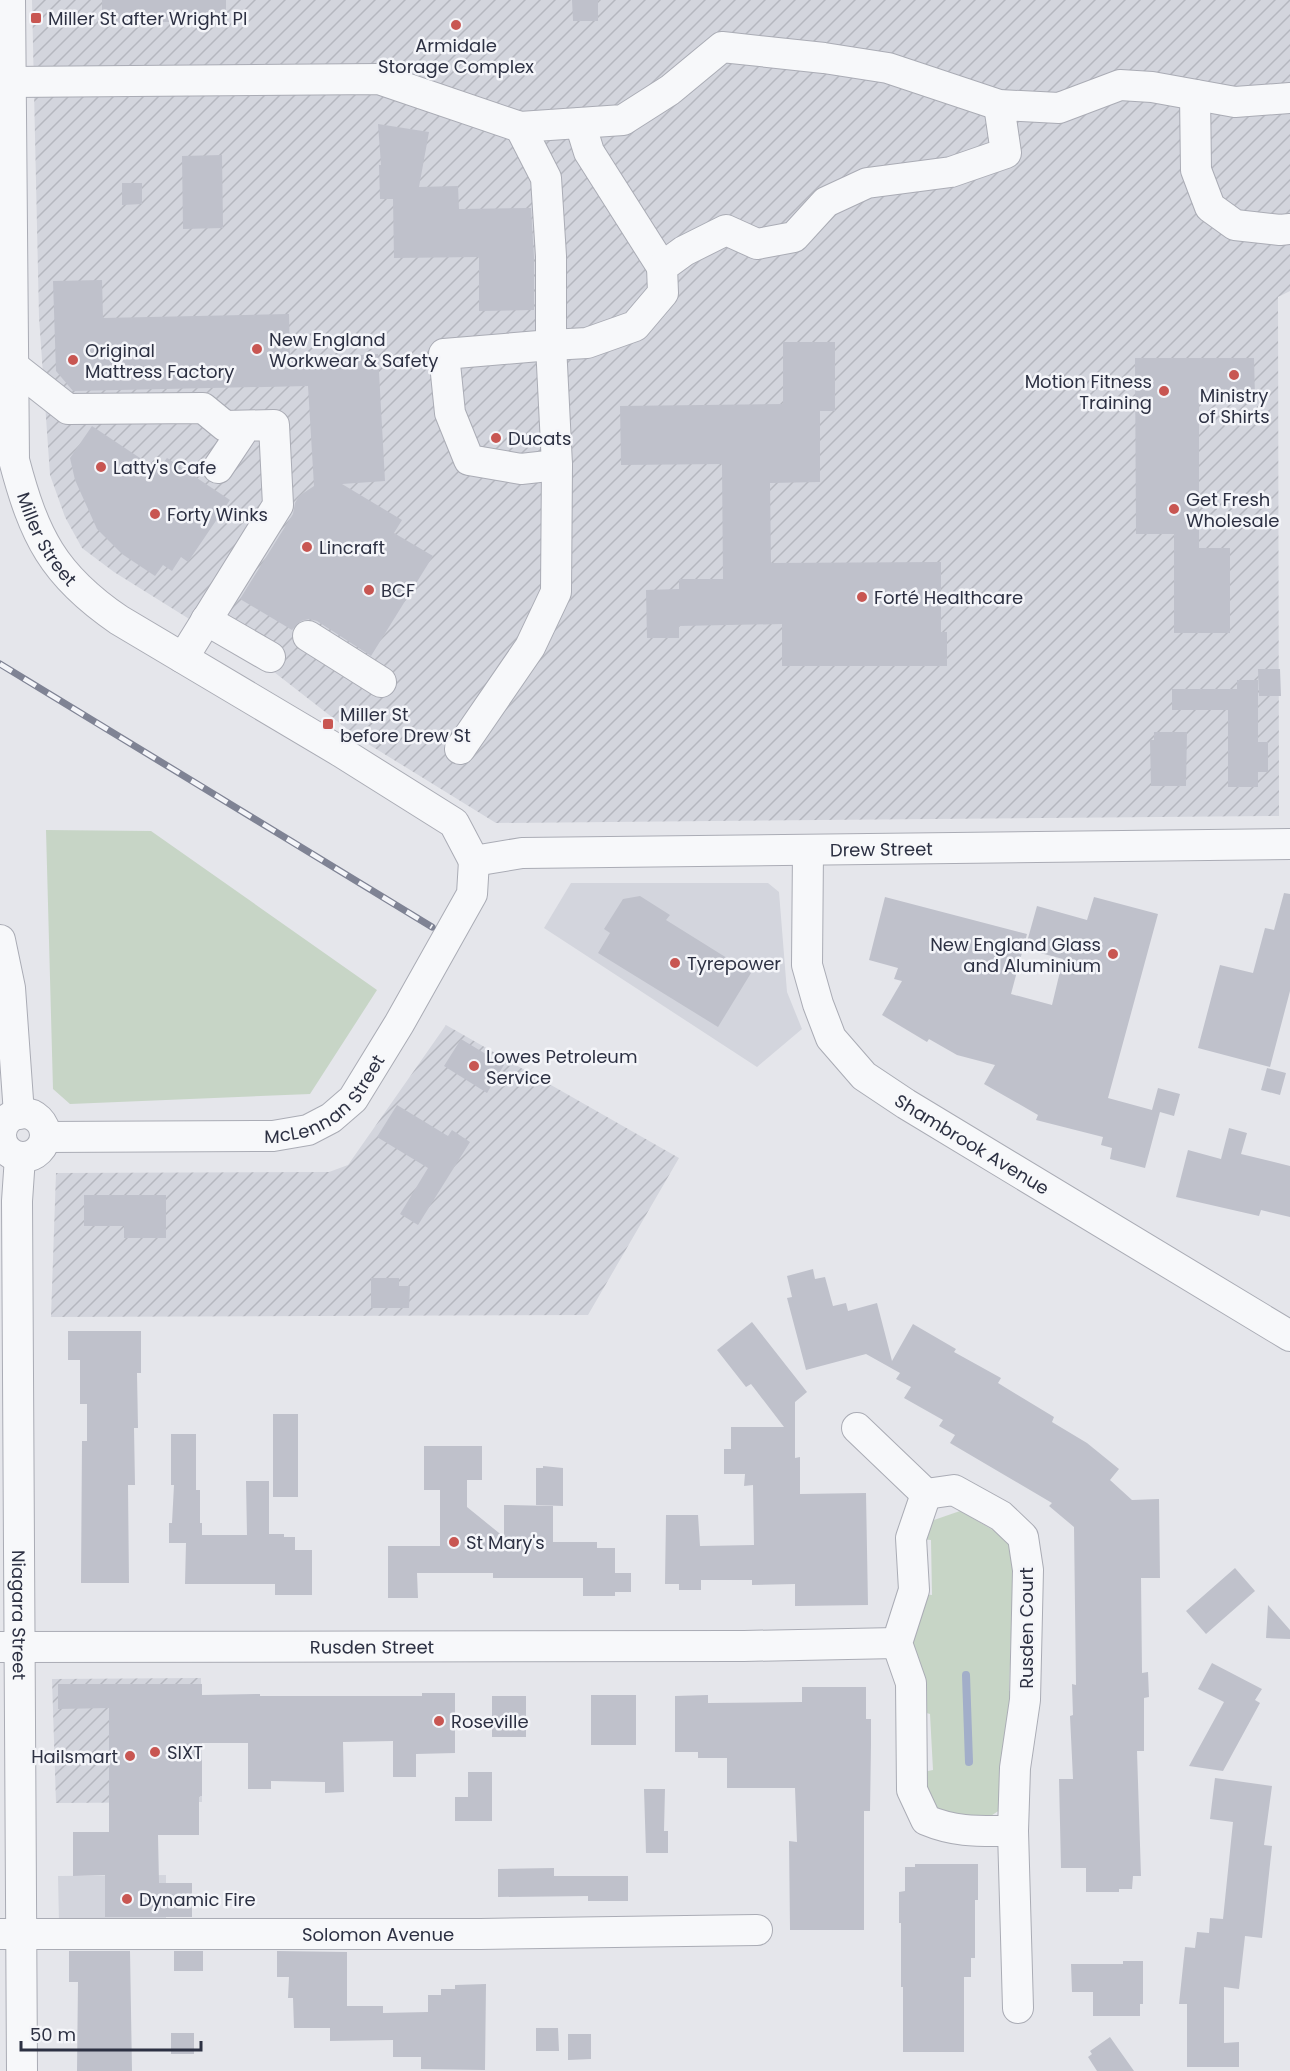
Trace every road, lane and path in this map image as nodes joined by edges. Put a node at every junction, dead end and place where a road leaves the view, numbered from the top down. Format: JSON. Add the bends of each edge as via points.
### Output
{"nodes":[{"id":1,"x":10,"y":0,"type":"edge"},
{"id":2,"x":10,"y":82,"type":"junction"},
{"id":3,"x":1196,"y":95,"type":"junction"},
{"id":4,"x":1290,"y":98,"type":"edge"},
{"id":5,"x":999,"y":105,"type":"junction"},
{"id":6,"x":580,"y":123,"type":"junction"},
{"id":7,"x":520,"y":127,"type":"junction"},
{"id":8,"x":1290,"y":229,"type":"edge"},
{"id":9,"x":662,"y":267,"type":"junction"},
{"id":10,"x":6,"y":318,"type":"edge"},
{"id":11,"x":551,"y":345,"type":"junction"},
{"id":12,"x":12,"y":365,"type":"junction"},
{"id":13,"x":138,"y":409,"type":"junction"},
{"id":14,"x":246,"y":426,"type":"junction"},
{"id":15,"x":173,"y":433,"type":"dead end"},
{"id":16,"x":557,"y":465,"type":"junction"},
{"id":17,"x":218,"y":468,"type":"dead end"},
{"id":18,"x":206,"y":620,"type":"junction"},
{"id":19,"x":308,"y":636,"type":"dead end"},
{"id":20,"x":270,"y":657,"type":"dead end"},
{"id":21,"x":183,"y":658,"type":"junction"},
{"id":22,"x":381,"y":682,"type":"dead end"},
{"id":23,"x":460,"y":749,"type":"dead end"},
{"id":24,"x":1290,"y":844,"type":"edge"},
{"id":25,"x":808,"y":850,"type":"junction"},
{"id":26,"x":474,"y":861,"type":"junction"},
{"id":27,"x":0,"y":940,"type":"edge"},
{"id":28,"x":19,"y":1114,"type":"junction"},
{"id":29,"x":45,"y":1137,"type":"junction"},
{"id":30,"x":20,"y":1157,"type":"junction"},
{"id":31,"x":1290,"y":1336,"type":"edge"},
{"id":32,"x":857,"y":1428,"type":"dead end"},
{"id":33,"x":926,"y":1494,"type":"junction"},
{"id":34,"x":897,"y":1643,"type":"junction"},
{"id":35,"x":9,"y":1647,"type":"edge"},
{"id":36,"x":1013,"y":1831,"type":"junction"},
{"id":37,"x":757,"y":1930,"type":"dead end"},
{"id":38,"x":10,"y":1935,"type":"edge"},
{"id":39,"x":1018,"y":2008,"type":"dead end"},
{"id":40,"x":22,"y":2071,"type":"edge"}],
"edges":[{"from":1,"to":2,"type":"street","name":"Miller Street"},
{"from":2,"to":7,"type":"street","via":[[379,79]]},
{"from":2,"to":10,"type":"street","name":"Miller Street"},
{"from":3,"to":4,"type":"street","via":[[1235,102]]},
{"from":3,"to":5,"type":"street","via":[[1120,85],[1059,108]]},
{"from":3,"to":8,"type":"street","via":[[1196,170],[1210,207],[1235,225]]},
{"from":5,"to":6,"type":"street","via":[[888,68],[722,47],[670,90],[623,120]]},
{"from":5,"to":9,"type":"street","via":[[1006,153],[951,172],[867,183],[826,202],[794,237],[757,244],[726,230],[684,250]]},
{"from":6,"to":7,"type":"street"},
{"from":6,"to":9,"type":"street","via":[[589,152]]},
{"from":7,"to":11,"type":"street","via":[[546,178]]},
{"from":9,"to":11,"type":"street","via":[[663,293],[635,326],[587,344]]},
{"from":10,"to":12,"type":"street","name":"Miller Street"},
{"from":11,"to":16,"type":"street"},
{"from":11,"to":16,"type":"street","via":[[444,354],[450,413],[469,460],[521,469]]},
{"from":12,"to":13,"type":"street","via":[[68,409]]},
{"from":12,"to":21,"type":"street","name":"Miller Street","via":[[14,460],[40,539],[90,601]]},
{"from":13,"to":14,"type":"street","via":[[203,408],[225,426]]},
{"from":13,"to":15,"type":"street"},
{"from":14,"to":17,"type":"street"},
{"from":14,"to":18,"type":"street","via":[[274,425],[278,505]]},
{"from":16,"to":23,"type":"street","via":[[556,592],[530,647]]},
{"from":18,"to":20,"type":"street"},
{"from":18,"to":21,"type":"street"},
{"from":19,"to":22,"type":"street"},
{"from":21,"to":26,"type":"street","name":"Miller Street","via":[[453,823]]},
{"from":24,"to":25,"type":"street","name":"Drew Street"},
{"from":25,"to":26,"type":"street","name":"Drew Street","via":[[522,853]]},
{"from":25,"to":31,"type":"street","name":"Shambrook Avenue","via":[[807,965],[831,1038],[864,1076]]},
{"from":26,"to":29,"type":"street","name":"McLennan Street","via":[[472,894],[456,926],[353,1099],[331,1118],[308,1130],[273,1136]]},
{"from":27,"to":28,"type":"street","via":[[10,988]]},
{"from":28,"to":29,"type":"street","via":[[38,1119]]},
{"from":28,"to":30,"type":"street","via":[[4,1123],[1,1140],[11,1154]]},
{"from":29,"to":30,"type":"street","via":[[39,1150]]},
{"from":30,"to":35,"type":"street","name":"Niagara Street"},
{"from":32,"to":33,"type":"street"},
{"from":33,"to":34,"type":"street","via":[[911,1538],[914,1590]]},
{"from":33,"to":36,"type":"street","name":"Rusden Court","via":[[954,1490],[1001,1516],[1023,1537],[1028,1570],[1025,1700],[1015,1768]]},
{"from":34,"to":35,"type":"street","name":"Rusden Street"},
{"from":34,"to":36,"type":"street","via":[[911,1683],[912,1790],[926,1820],[966,1832]]},
{"from":35,"to":38,"type":"street","name":"Niagara Street"},
{"from":36,"to":39,"type":"street","name":"Rusden Court"},
{"from":37,"to":38,"type":"street","name":"Solomon Avenue"},
{"from":38,"to":40,"type":"street","name":"Niagara Street"}]}
